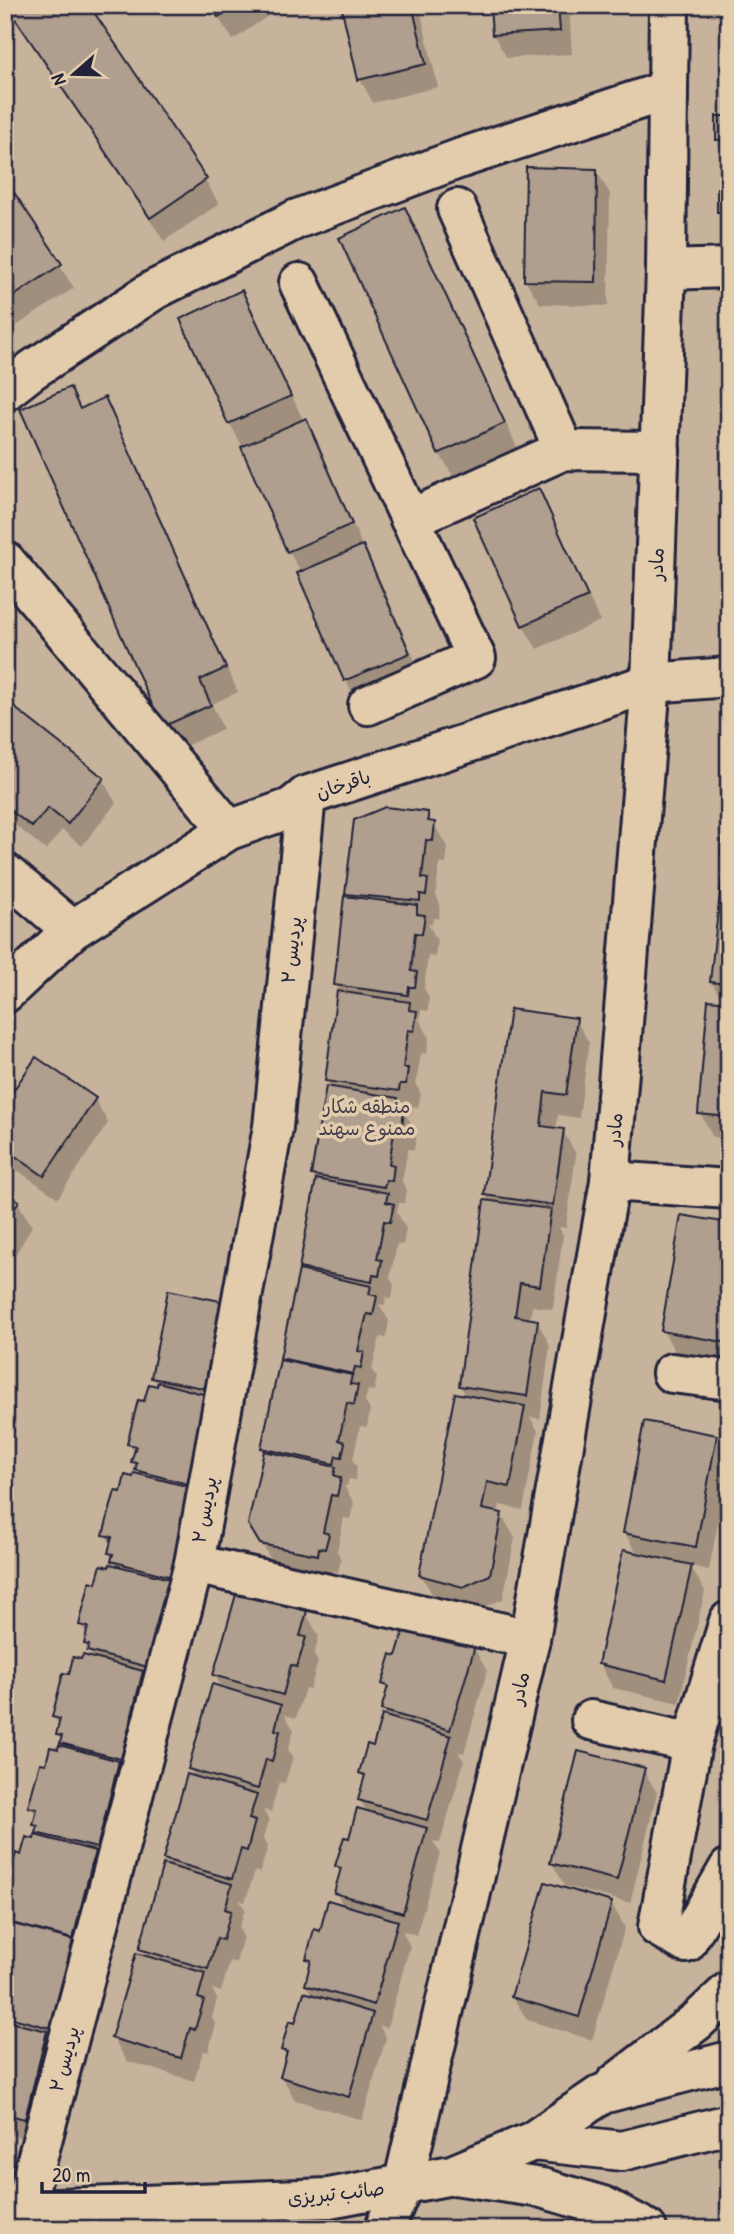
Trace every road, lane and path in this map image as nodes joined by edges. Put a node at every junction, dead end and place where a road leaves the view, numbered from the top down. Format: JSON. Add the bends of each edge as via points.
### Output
{"nodes":[{"id":1,"x":669,"y":5,"type":"edge"},
{"id":2,"x":668,"y":90,"type":"junction"},
{"id":3,"x":457,"y":209,"type":"dead end"},
{"id":4,"x":729,"y":268,"type":"edge"},
{"id":5,"x":666,"y":271,"type":"junction"},
{"id":6,"x":299,"y":283,"type":"dead end"},
{"id":7,"x":5,"y":391,"type":"edge"},
{"id":8,"x":564,"y":450,"type":"junction"},
{"id":9,"x":660,"y":451,"type":"junction"},
{"id":10,"x":410,"y":519,"type":"junction"},
{"id":11,"x":5,"y":561,"type":"edge"},
{"id":12,"x":729,"y":677,"type":"edge"},
{"id":13,"x":651,"y":683,"type":"junction"},
{"id":14,"x":368,"y":705,"type":"dead end"},
{"id":15,"x":306,"y":796,"type":"junction"},
{"id":16,"x":229,"y":830,"type":"junction"},
{"id":17,"x":5,"y":873,"type":"edge"},
{"id":18,"x":72,"y":930,"type":"junction"},
{"id":19,"x":5,"y":993,"type":"edge"},
{"id":20,"x":610,"y":1181,"type":"junction"},
{"id":21,"x":729,"y":1189,"type":"edge"},
{"id":22,"x":672,"y":1373,"type":"dead end"},
{"id":23,"x":729,"y":1380,"type":"edge"},
{"id":24,"x":194,"y":1564,"type":"junction"},
{"id":25,"x":729,"y":1621,"type":"edge"},
{"id":26,"x":530,"y":1639,"type":"junction"},
{"id":27,"x":722,"y":1660,"type":"edge"},
{"id":28,"x":591,"y":1720,"type":"dead end"},
{"id":29,"x":692,"y":1743,"type":"junction"},
{"id":30,"x":729,"y":1868,"type":"edge"},
{"id":31,"x":729,"y":1990,"type":"edge"},
{"id":32,"x":729,"y":2061,"type":"edge"},
{"id":33,"x":602,"y":2094,"type":"junction"},
{"id":34,"x":729,"y":2124,"type":"edge"},
{"id":35,"x":533,"y":2141,"type":"junction"},
{"id":36,"x":452,"y":2175,"type":"junction"},
{"id":37,"x":403,"y":2185,"type":"junction"},
{"id":38,"x":15,"y":2216,"type":"edge"},
{"id":39,"x":384,"y":2229,"type":"edge"},
{"id":40,"x":647,"y":2229,"type":"edge"}],
"edges":[{"from":1,"to":2,"type":"street","name":"مادر"},
{"from":2,"to":5,"type":"street","name":"مادر"},
{"from":2,"to":7,"type":"street","via":[[461,158],[298,219],[154,290]]},
{"from":3,"to":8,"type":"street"},
{"from":4,"to":5,"type":"street"},
{"from":5,"to":9,"type":"street","name":"مادر"},
{"from":6,"to":10,"type":"street"},
{"from":8,"to":9,"type":"street"},
{"from":8,"to":10,"type":"street"},
{"from":9,"to":13,"type":"street","name":"مادر"},
{"from":10,"to":14,"type":"street","via":[[476,658]]},
{"from":11,"to":16,"type":"street"},
{"from":12,"to":13,"type":"street","name":"باقرخان"},
{"from":13,"to":15,"type":"street","name":"باقرخان"},
{"from":13,"to":20,"type":"street","name":"مادر"},
{"from":15,"to":16,"type":"street","name":"باقرخان","via":[[291,808]]},
{"from":15,"to":24,"type":"street","name":"پردیس ۲","via":[[273,1127]]},
{"from":16,"to":18,"type":"street","name":"باقرخان"},
{"from":17,"to":18,"type":"street"},
{"from":18,"to":19,"type":"street","name":"باقرخان"},
{"from":20,"to":21,"type":"street"},
{"from":20,"to":26,"type":"street","name":"مادر"},
{"from":22,"to":23,"type":"street"},
{"from":24,"to":26,"type":"street"},
{"from":24,"to":38,"type":"street","name":"پردیس ۲"},
{"from":25,"to":27,"type":"street"},
{"from":26,"to":37,"type":"street","name":"مادر"},
{"from":27,"to":29,"type":"street"},
{"from":28,"to":29,"type":"street"},
{"from":29,"to":30,"type":"street","via":[[659,1927],[686,1943]]},
{"from":31,"to":33,"type":"street","via":[[698,2021]]},
{"from":32,"to":33,"type":"street","name":"صائب تبریزی"},
{"from":33,"to":35,"type":"street","name":"صائب تبریزی"},
{"from":34,"to":35,"type":"street","name":"صائب تبریزی","via":[[622,2151]]},
{"from":35,"to":36,"type":"street","name":"صائب تبریزی"},
{"from":36,"to":37,"type":"street","name":"صائب تبریزی"},
{"from":36,"to":40,"type":"street","via":[[542,2188],[603,2206]]},
{"from":37,"to":38,"type":"street","name":"صائب تبریزی","via":[[329,2198]]},
{"from":37,"to":39,"type":"street","name":"مادر"}]}
